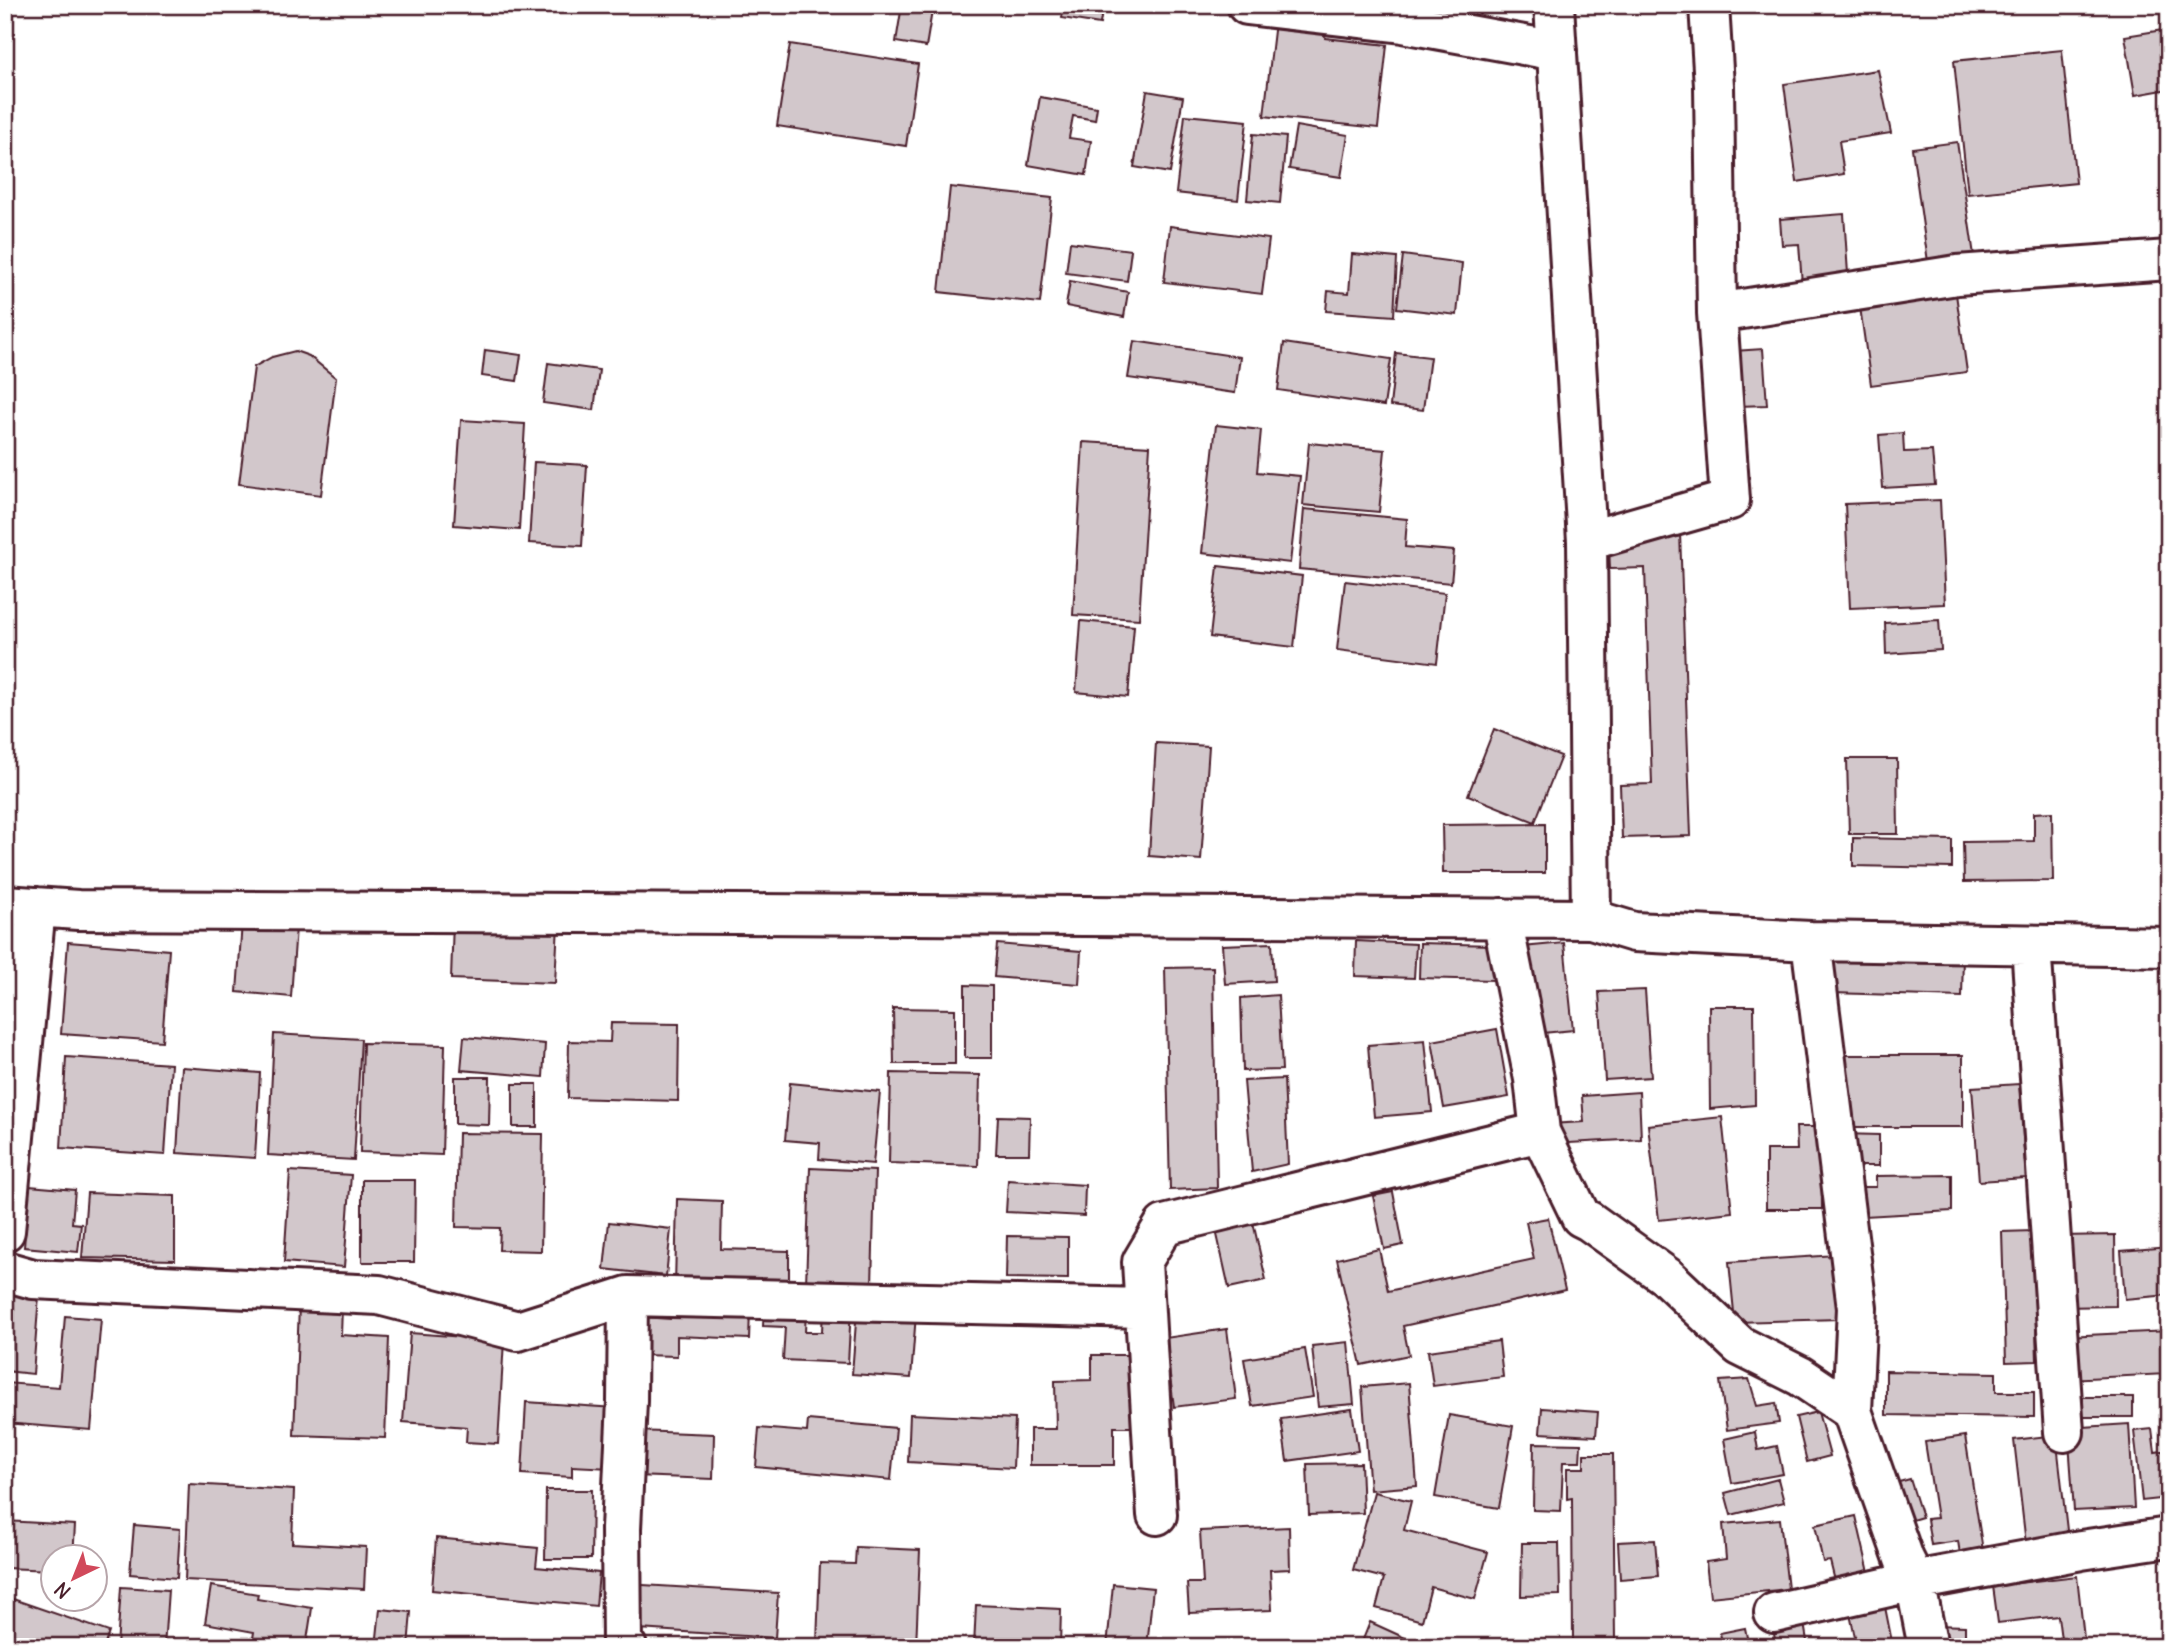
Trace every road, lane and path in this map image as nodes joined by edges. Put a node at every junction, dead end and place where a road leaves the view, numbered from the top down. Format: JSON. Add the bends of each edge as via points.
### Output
{"nodes":[{"id":1,"x":1247,"y":5,"type":"edge"},
{"id":2,"x":1555,"y":5,"type":"edge"},
{"id":3,"x":1709,"y":5,"type":"edge"},
{"id":4,"x":1557,"y":51,"type":"junction"},
{"id":5,"x":2169,"y":260,"type":"edge"},
{"id":6,"x":1717,"y":313,"type":"junction"},
{"id":7,"x":1587,"y":541,"type":"junction"},
{"id":8,"x":21,"y":906,"type":"edge"},
{"id":9,"x":1502,"y":918,"type":"junction"},
{"id":10,"x":1591,"y":919,"type":"junction"},
{"id":11,"x":1811,"y":941,"type":"junction"},
{"id":12,"x":2031,"y":945,"type":"junction"},
{"id":13,"x":2169,"y":947,"type":"edge"},
{"id":14,"x":1540,"y":1132,"type":"junction"},
{"id":15,"x":5,"y":1231,"type":"edge"},
{"id":16,"x":5,"y":1271,"type":"edge"},
{"id":17,"x":628,"y":1296,"type":"junction"},
{"id":18,"x":1144,"y":1308,"type":"junction"},
{"id":19,"x":1852,"y":1410,"type":"junction"},
{"id":20,"x":2064,"y":1432,"type":"dead end"},
{"id":21,"x":1157,"y":1516,"type":"dead end"},
{"id":22,"x":2169,"y":1537,"type":"edge"},
{"id":23,"x":1915,"y":1581,"type":"junction"},
{"id":24,"x":1774,"y":1613,"type":"dead end"},
{"id":25,"x":627,"y":1647,"type":"edge"},
{"id":26,"x":1928,"y":1647,"type":"edge"}],
"edges":[{"from":1,"to":4,"type":"street","via":[[1403,23]]},
{"from":2,"to":4,"type":"street"},
{"from":3,"to":6,"type":"street"},
{"from":4,"to":7,"type":"street"},
{"from":5,"to":6,"type":"street","via":[[1958,275]]},
{"from":6,"to":7,"type":"street","via":[[1730,500]]},
{"from":7,"to":10,"type":"street"},
{"from":8,"to":9,"type":"street","via":[[78,910]]},
{"from":8,"to":15,"type":"street"},
{"from":9,"to":10,"type":"street"},
{"from":9,"to":14,"type":"street"},
{"from":10,"to":11,"type":"street","via":[[1634,932]]},
{"from":11,"to":12,"type":"street"},
{"from":11,"to":19,"type":"street","via":[[1857,1308]]},
{"from":12,"to":13,"type":"street"},
{"from":12,"to":20,"type":"street"},
{"from":14,"to":18,"type":"street","via":[[1164,1225],[1142,1262]]},
{"from":14,"to":19,"type":"street","via":[[1581,1217],[1667,1277],[1740,1346]]},
{"from":16,"to":17,"type":"street","via":[[33,1279],[379,1295],[518,1331]]},
{"from":17,"to":18,"type":"street"},
{"from":17,"to":25,"type":"street","via":[[621,1529],[621,1646]]},
{"from":18,"to":21,"type":"street"},
{"from":19,"to":23,"type":"street","via":[[1903,1559]]},
{"from":22,"to":23,"type":"street"},
{"from":23,"to":24,"type":"street"},
{"from":23,"to":26,"type":"street"}]}
